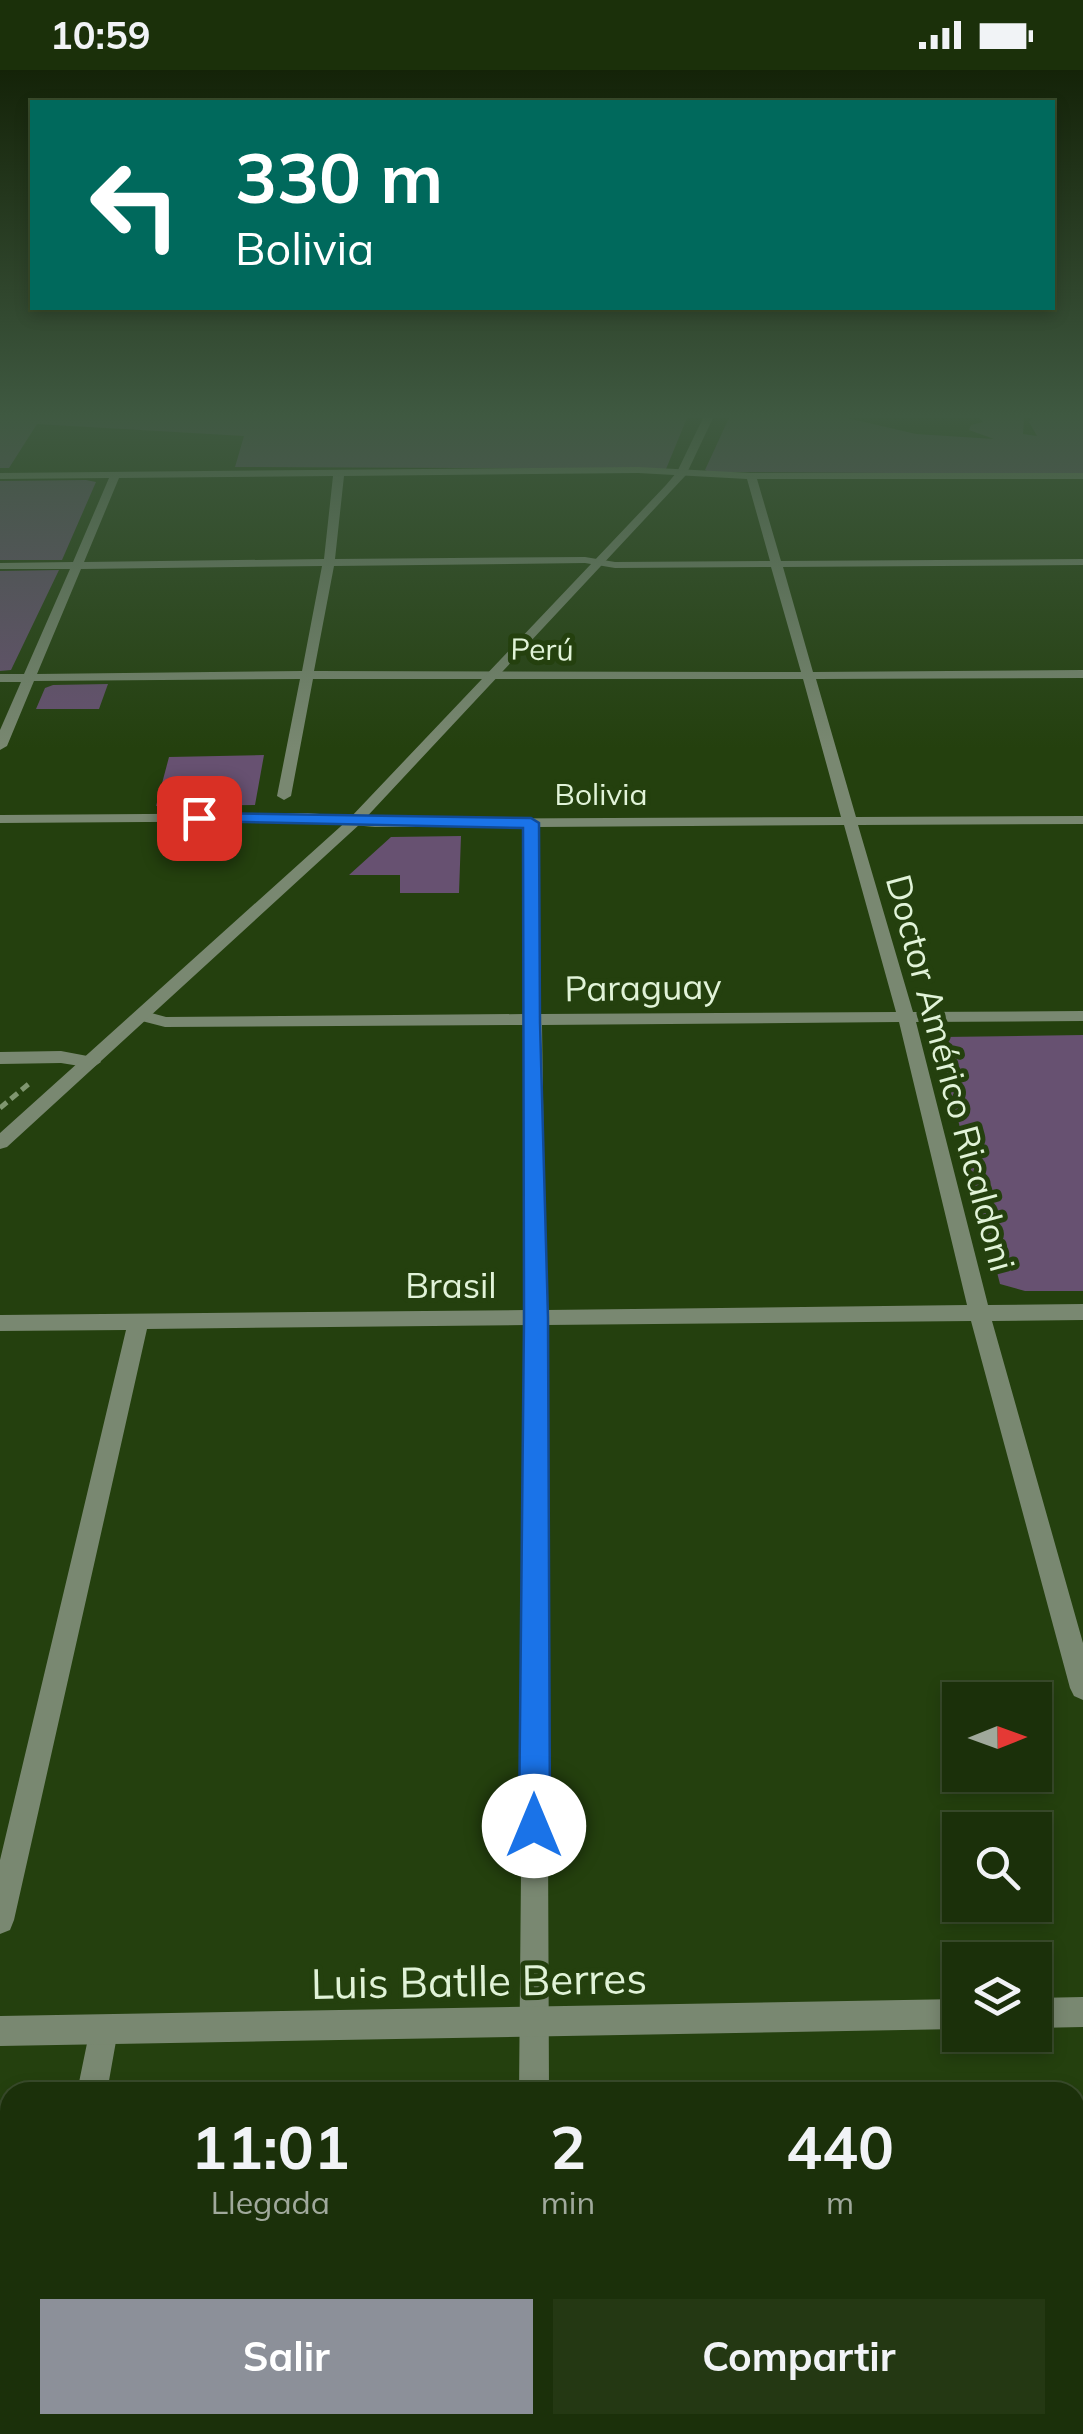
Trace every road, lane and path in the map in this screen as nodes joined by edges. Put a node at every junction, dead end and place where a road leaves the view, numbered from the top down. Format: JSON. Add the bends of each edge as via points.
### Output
{"nodes":[{"id":1,"x":93,"y":528,"type":"edge"},
{"id":2,"x":333,"y":528,"type":"edge"},
{"id":3,"x":631,"y":528,"type":"edge"},
{"id":4,"x":767,"y":528,"type":"edge"},
{"id":5,"x":329,"y":561,"type":"junction"},
{"id":6,"x":600,"y":562,"type":"junction"},
{"id":7,"x":1083,"y":562,"type":"edge"},
{"id":8,"x":778,"y":563,"type":"junction"},
{"id":9,"x":0,"y":566,"type":"edge"},
{"id":10,"x":77,"y":566,"type":"junction"},
{"id":11,"x":810,"y":674,"type":"junction"},
{"id":12,"x":1083,"y":674,"type":"edge"},
{"id":13,"x":493,"y":675,"type":"junction"},
{"id":14,"x":304,"y":676,"type":"junction"},
{"id":15,"x":0,"y":678,"type":"edge"},
{"id":16,"x":29,"y":678,"type":"junction"},
{"id":17,"x":0,"y":746,"type":"edge"},
{"id":18,"x":284,"y":796,"type":"dead end"},
{"id":19,"x":0,"y":819,"type":"edge"},
{"id":20,"x":1083,"y":820,"type":"edge"},
{"id":21,"x":355,"y":821,"type":"junction"},
{"id":22,"x":850,"y":821,"type":"junction"},
{"id":23,"x":531,"y":823,"type":"junction"},
{"id":24,"x":144,"y":1016,"type":"junction"},
{"id":25,"x":1083,"y":1016,"type":"edge"},
{"id":26,"x":906,"y":1017,"type":"junction"},
{"id":27,"x":530,"y":1022,"type":"junction"},
{"id":28,"x":62,"y":1057,"type":"junction"},
{"id":29,"x":0,"y":1058,"type":"edge"},
{"id":30,"x":92,"y":1062,"type":"junction"},
{"id":31,"x":0,"y":1108,"type":"edge"},
{"id":32,"x":0,"y":1142,"type":"edge"},
{"id":33,"x":979,"y":1312,"type":"junction"},
{"id":34,"x":1083,"y":1312,"type":"edge"},
{"id":35,"x":536,"y":1318,"type":"junction"},
{"id":36,"x":139,"y":1320,"type":"junction"},
{"id":37,"x":0,"y":1323,"type":"edge"},
{"id":38,"x":1083,"y":1688,"type":"edge"},
{"id":39,"x":0,"y":1920,"type":"edge"},
{"id":40,"x":1083,"y":2012,"type":"edge"},
{"id":41,"x":1052,"y":2013,"type":"edge"},
{"id":42,"x":942,"y":2014,"type":"edge"},
{"id":43,"x":534,"y":2022,"type":"junction"},
{"id":44,"x":103,"y":2030,"type":"junction"},
{"id":45,"x":0,"y":2031,"type":"edge"},
{"id":46,"x":94,"y":2082,"type":"edge"},
{"id":47,"x":534,"y":2082,"type":"edge"}],
"edges":[{"from":1,"to":10,"type":"street"},
{"from":2,"to":5,"type":"street"},
{"from":3,"to":6,"type":"street"},
{"from":4,"to":8,"type":"street","name":"Doctor Américo Ricaldoni"},
{"from":5,"to":6,"type":"street"},
{"from":5,"to":10,"type":"street"},
{"from":5,"to":14,"type":"street"},
{"from":6,"to":8,"type":"street"},
{"from":6,"to":13,"type":"street"},
{"from":7,"to":8,"type":"street"},
{"from":8,"to":11,"type":"street","name":"Doctor Américo Ricaldoni"},
{"from":9,"to":10,"type":"street"},
{"from":10,"to":16,"type":"street"},
{"from":11,"to":12,"type":"street","name":"Perú"},
{"from":11,"to":13,"type":"street","name":"Perú"},
{"from":11,"to":22,"type":"street","name":"Doctor Américo Ricaldoni"},
{"from":13,"to":14,"type":"street","name":"Perú"},
{"from":13,"to":21,"type":"street"},
{"from":14,"to":16,"type":"street","name":"Perú"},
{"from":14,"to":18,"type":"street"},
{"from":15,"to":16,"type":"street","name":"Perú"},
{"from":16,"to":17,"type":"street"},
{"from":19,"to":21,"type":"street","name":"Bolivia"},
{"from":20,"to":22,"type":"street","name":"Bolivia"},
{"from":21,"to":23,"type":"street","name":"Bolivia"},
{"from":21,"to":24,"type":"street"},
{"from":22,"to":23,"type":"street","name":"Bolivia"},
{"from":22,"to":26,"type":"street","name":"Doctor Américo Ricaldoni"},
{"from":23,"to":27,"type":"street"},
{"from":24,"to":27,"type":"street","name":"Paraguay","via":[[165,1022]]},
{"from":24,"to":30,"type":"street"},
{"from":25,"to":26,"type":"street","name":"Paraguay"},
{"from":26,"to":27,"type":"street","name":"Paraguay"},
{"from":26,"to":33,"type":"street","name":"Doctor Américo Ricaldoni"},
{"from":27,"to":35,"type":"street"},
{"from":28,"to":29,"type":"street"},
{"from":28,"to":30,"type":"street"},
{"from":28,"to":31,"type":"path"},
{"from":30,"to":32,"type":"street"},
{"from":33,"to":34,"type":"street","name":"Brasil"},
{"from":33,"to":35,"type":"street","name":"Brasil"},
{"from":33,"to":38,"type":"street","name":"Doctor Américo Ricaldoni"},
{"from":35,"to":36,"type":"street","name":"Brasil"},
{"from":35,"to":43,"type":"street"},
{"from":36,"to":37,"type":"street","name":"Brasil"},
{"from":36,"to":39,"type":"street"},
{"from":40,"to":41,"type":"street"},
{"from":42,"to":43,"type":"street","name":"Luis Batlle Berres"},
{"from":43,"to":44,"type":"street","name":"Luis Batlle Berres"},
{"from":43,"to":47,"type":"street"},
{"from":44,"to":45,"type":"street","name":"Luis Batlle Berres"},
{"from":44,"to":46,"type":"street"}]}
